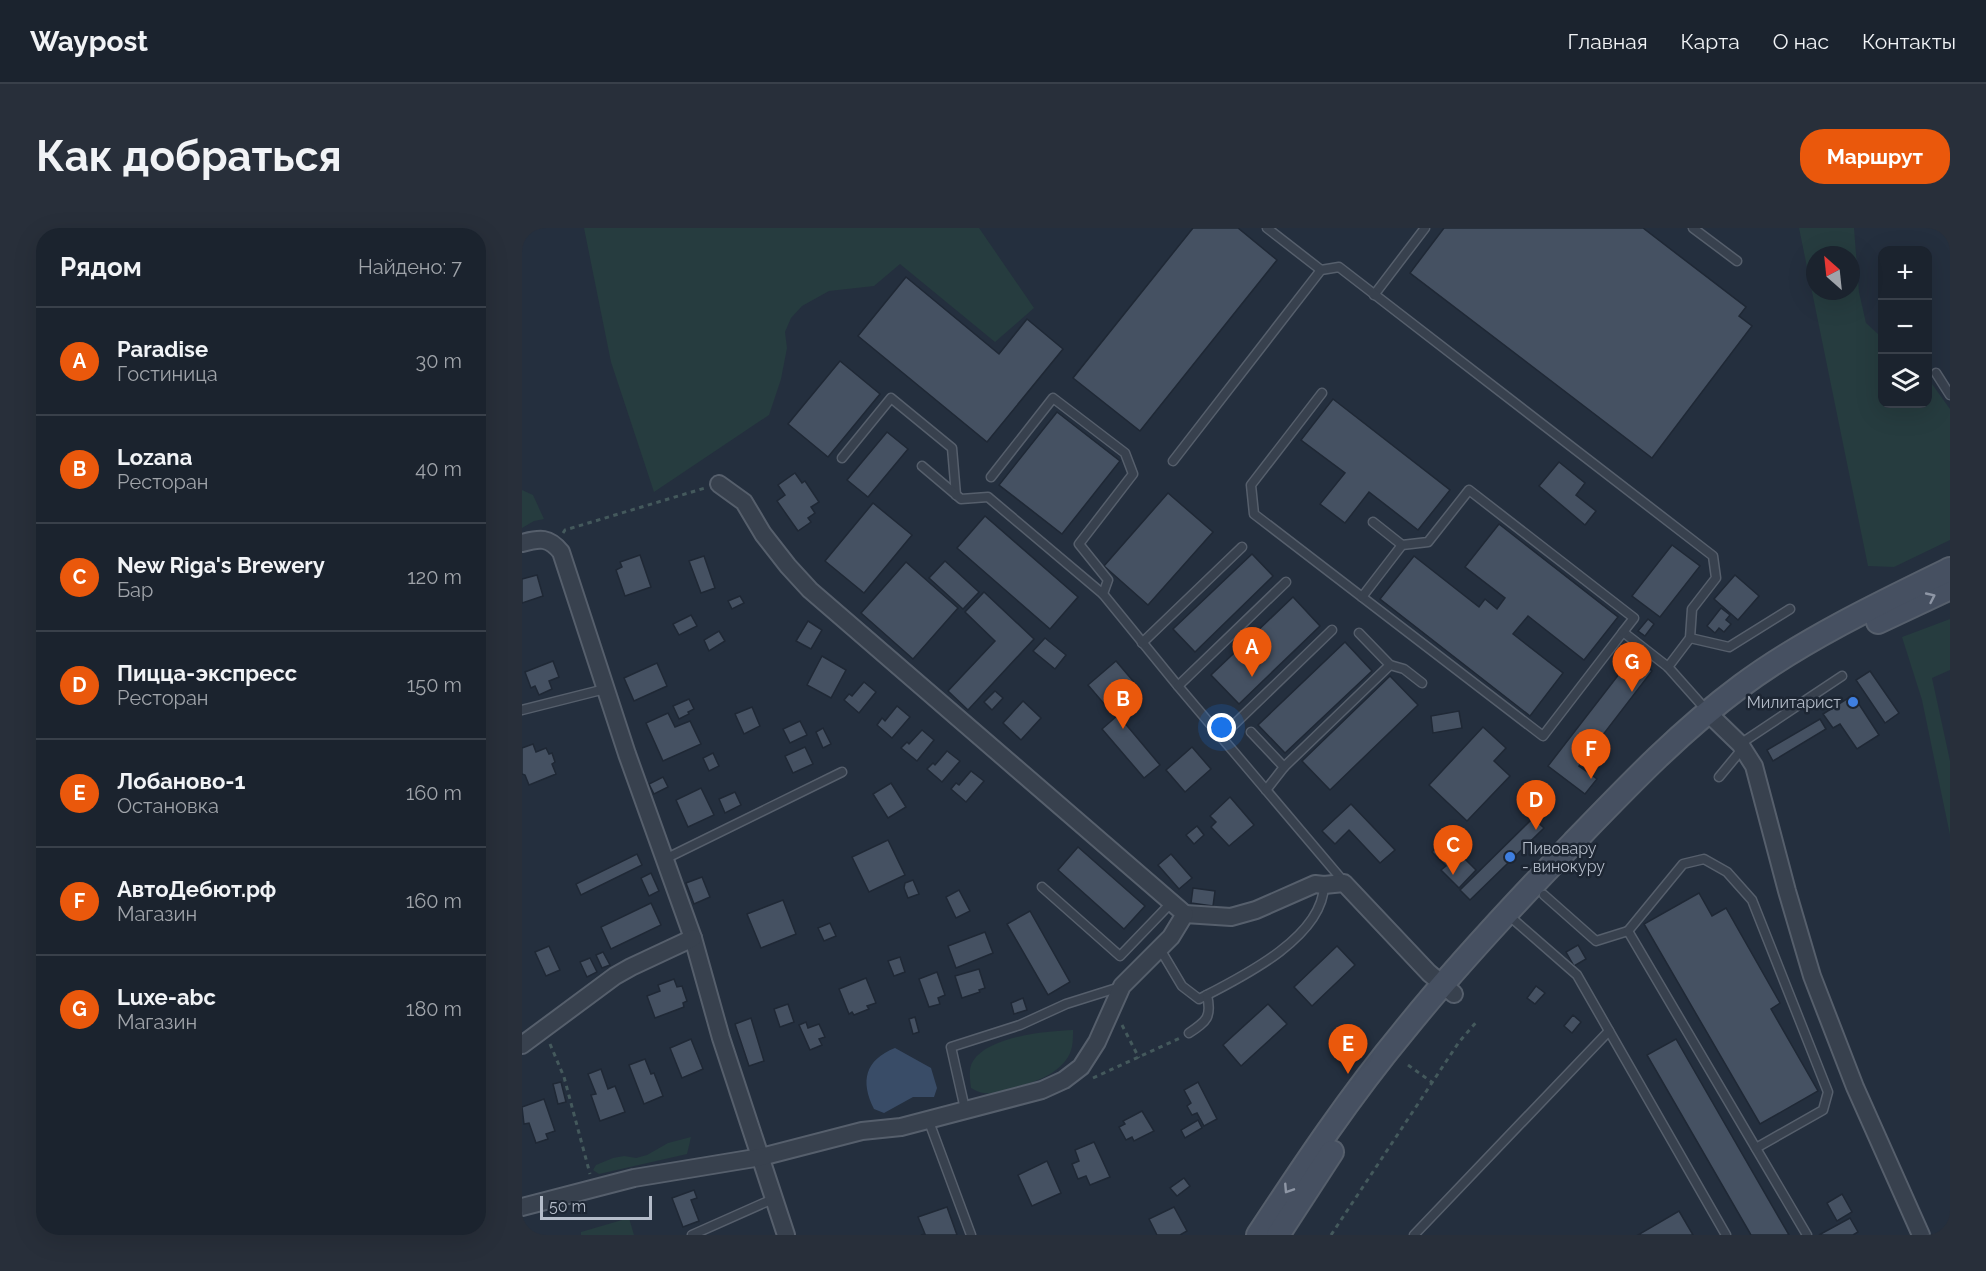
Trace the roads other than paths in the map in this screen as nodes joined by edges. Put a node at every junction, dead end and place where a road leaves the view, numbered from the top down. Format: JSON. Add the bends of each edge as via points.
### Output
{"nodes":[{"id":1,"x":1267,"y":228,"type":"edge"},
{"id":2,"x":1425,"y":228,"type":"edge"},
{"id":3,"x":1693,"y":228,"type":"edge"},
{"id":4,"x":1737,"y":261,"type":"dead end"},
{"id":5,"x":1321,"y":270,"type":"junction"},
{"id":6,"x":1374,"y":295,"type":"junction"},
{"id":7,"x":1936,"y":373,"type":"dead end"},
{"id":8,"x":1322,"y":393,"type":"dead end"},
{"id":9,"x":1950,"y":395,"type":"edge"},
{"id":10,"x":842,"y":458,"type":"dead end"},
{"id":11,"x":1173,"y":461,"type":"dead end"},
{"id":12,"x":922,"y":466,"type":"dead end"},
{"id":13,"x":991,"y":477,"type":"dead end"},
{"id":14,"x":719,"y":484,"type":"road end"},
{"id":15,"x":956,"y":495,"type":"junction"},
{"id":16,"x":1373,"y":522,"type":"dead end"},
{"id":17,"x":522,"y":543,"type":"edge"},
{"id":18,"x":1402,"y":545,"type":"junction"},
{"id":19,"x":1242,"y":547,"type":"dead end"},
{"id":20,"x":1950,"y":569,"type":"edge"},
{"id":21,"x":1286,"y":582,"type":"dead end"},
{"id":22,"x":1950,"y":588,"type":"edge"},
{"id":23,"x":1103,"y":594,"type":"junction"},
{"id":24,"x":1362,"y":597,"type":"junction"},
{"id":25,"x":1790,"y":609,"type":"dead end"},
{"id":26,"x":1332,"y":630,"type":"dead end"},
{"id":27,"x":1623,"y":632,"type":"junction"},
{"id":28,"x":1359,"y":633,"type":"dead end"},
{"id":29,"x":1689,"y":638,"type":"junction"},
{"id":30,"x":1142,"y":643,"type":"junction"},
{"id":31,"x":1390,"y":665,"type":"junction"},
{"id":32,"x":1668,"y":667,"type":"junction"},
{"id":33,"x":1842,"y":676,"type":"dead end"},
{"id":34,"x":1422,"y":683,"type":"dead end"},
{"id":35,"x":1178,"y":686,"type":"junction"},
{"id":36,"x":605,"y":689,"type":"junction"},
{"id":37,"x":522,"y":710,"type":"edge"},
{"id":38,"x":1713,"y":718,"type":"junction"},
{"id":39,"x":1251,"y":732,"type":"dead end"},
{"id":40,"x":1221,"y":737,"type":"junction"},
{"id":41,"x":1742,"y":746,"type":"junction"},
{"id":42,"x":1284,"y":767,"type":"junction"},
{"id":43,"x":842,"y":772,"type":"dead end"},
{"id":44,"x":1719,"y":777,"type":"dead end"},
{"id":45,"x":1266,"y":790,"type":"junction"},
{"id":46,"x":665,"y":859,"type":"junction"},
{"id":47,"x":1344,"y":882,"type":"junction"},
{"id":48,"x":1324,"y":885,"type":"junction"},
{"id":49,"x":1042,"y":887,"type":"dead end"},
{"id":50,"x":1544,"y":895,"type":"junction"},
{"id":51,"x":1172,"y":903,"type":"junction"},
{"id":52,"x":1185,"y":914,"type":"junction"},
{"id":53,"x":1512,"y":918,"type":"junction"},
{"id":54,"x":1628,"y":931,"type":"junction"},
{"id":55,"x":693,"y":938,"type":"junction"},
{"id":56,"x":1160,"y":949,"type":"junction"},
{"id":57,"x":1122,"y":986,"type":"junction"},
{"id":58,"x":1448,"y":989,"type":"junction"},
{"id":59,"x":1207,"y":995,"type":"junction"},
{"id":60,"x":1609,"y":1030,"type":"junction"},
{"id":61,"x":1190,"y":1033,"type":"road end"},
{"id":62,"x":522,"y":1045,"type":"edge"},
{"id":63,"x":965,"y":1109,"type":"junction"},
{"id":64,"x":928,"y":1119,"type":"junction"},
{"id":65,"x":1756,"y":1148,"type":"junction"},
{"id":66,"x":761,"y":1157,"type":"junction"},
{"id":67,"x":775,"y":1198,"type":"junction"},
{"id":68,"x":522,"y":1207,"type":"edge"},
{"id":69,"x":692,"y":1235,"type":"edge"},
{"id":70,"x":786,"y":1235,"type":"edge"},
{"id":71,"x":970,"y":1235,"type":"edge"},
{"id":72,"x":1258,"y":1235,"type":"edge"},
{"id":73,"x":1278,"y":1235,"type":"edge"},
{"id":74,"x":1414,"y":1235,"type":"edge"},
{"id":75,"x":1726,"y":1235,"type":"edge"},
{"id":76,"x":1807,"y":1235,"type":"edge"},
{"id":77,"x":1921,"y":1235,"type":"edge"}],
"edges":[{"from":1,"to":5,"type":"lane"},
{"from":2,"to":6,"type":"lane"},
{"from":3,"to":4,"type":"lane"},
{"from":5,"to":6,"type":"lane","via":[[1339,267]]},
{"from":5,"to":11,"type":"lane"},
{"from":6,"to":29,"type":"lane","via":[[1713,556],[1716,578],[1692,609]]},
{"from":7,"to":9,"type":"lane"},
{"from":8,"to":24,"type":"lane","via":[[1251,485],[1254,514]]},
{"from":10,"to":15,"type":"lane","via":[[891,398],[952,448]]},
{"from":12,"to":15,"type":"lane"},
{"from":13,"to":23,"type":"lane","via":[[1053,398],[1125,453],[1133,474],[1079,544],[1108,580]]},
{"from":14,"to":51,"type":"street","via":[[744,502],[763,534],[810,590]]},
{"from":15,"to":23,"type":"lane","via":[[962,499],[988,497]]},
{"from":16,"to":18,"type":"lane"},
{"from":17,"to":36,"type":"street","via":[[539,538],[561,552]]},
{"from":18,"to":24,"type":"lane"},
{"from":18,"to":27,"type":"lane","via":[[1428,542],[1469,490],[1634,618]]},
{"from":19,"to":30,"type":"lane"},
{"from":20,"to":38,"type":"main road","via":[[1820,637],[1741,686]]},
{"from":21,"to":35,"type":"lane"},
{"from":38,"to":22,"type":"main road","one_way":true,"via":[[1826,649]]},
{"from":23,"to":30,"type":"lane"},
{"from":24,"to":27,"type":"lane","via":[[1543,736]]},
{"from":25,"to":29,"type":"lane","via":[[1729,647]]},
{"from":26,"to":40,"type":"lane"},
{"from":27,"to":32,"type":"lane"},
{"from":28,"to":31,"type":"lane"},
{"from":29,"to":32,"type":"lane"},
{"from":30,"to":35,"type":"lane"},
{"from":31,"to":34,"type":"lane","via":[[1404,669]]},
{"from":31,"to":42,"type":"lane"},
{"from":32,"to":38,"type":"lane"},
{"from":33,"to":41,"type":"lane"},
{"from":35,"to":40,"type":"lane"},
{"from":36,"to":37,"type":"lane"},
{"from":36,"to":46,"type":"street"},
{"from":38,"to":41,"type":"street"},
{"from":38,"to":50,"type":"main road"},
{"from":38,"to":53,"type":"main road","via":[[1616,799]]},
{"from":39,"to":42,"type":"lane"},
{"from":40,"to":45,"type":"lane"},
{"from":41,"to":44,"type":"lane"},
{"from":41,"to":77,"type":"street","via":[[1754,766],[1812,976],[1855,1087]]},
{"from":42,"to":45,"type":"lane"},
{"from":43,"to":46,"type":"lane"},
{"from":45,"to":47,"type":"lane"},
{"from":46,"to":55,"type":"street"},
{"from":47,"to":48,"type":"street"},
{"from":47,"to":58,"type":"street"},
{"from":48,"to":52,"type":"street","via":[[1315,884],[1231,917]]},
{"from":48,"to":59,"type":"lane","via":[[1324,897],[1312,919],[1288,945],[1252,972]]},
{"from":49,"to":51,"type":"lane","via":[[1120,956]]},
{"from":50,"to":53,"type":"main road"},
{"from":50,"to":54,"type":"lane","via":[[1596,941]]},
{"from":51,"to":52,"type":"street"},
{"from":52,"to":56,"type":"street"},
{"from":53,"to":58,"type":"main road"},
{"from":53,"to":60,"type":"lane","via":[[1577,975]]},
{"from":54,"to":65,"type":"lane"},
{"from":54,"to":65,"type":"lane","via":[[1683,864],[1704,858],[1727,872],[1752,900],[1828,1092],[1823,1110]]},
{"from":55,"to":62,"type":"street","via":[[623,971]]},
{"from":55,"to":66,"type":"street"},
{"from":56,"to":57,"type":"street"},
{"from":56,"to":59,"type":"lane","via":[[1182,986],[1199,999]]},
{"from":57,"to":63,"type":"street","via":[[1081,1067],[1042,1090]]},
{"from":57,"to":63,"type":"lane","via":[[951,1047]]},
{"from":58,"to":72,"type":"main road","one_way":true,"via":[[1358,1089]]},
{"from":58,"to":73,"type":"main road"},
{"from":59,"to":61,"type":"lane","via":[[1210,1009],[1205,1022]]},
{"from":60,"to":74,"type":"lane"},
{"from":60,"to":75,"type":"lane"},
{"from":63,"to":64,"type":"street"},
{"from":64,"to":66,"type":"street"},
{"from":64,"to":71,"type":"lane"},
{"from":65,"to":76,"type":"lane"},
{"from":66,"to":67,"type":"street"},
{"from":66,"to":68,"type":"street","via":[[634,1178]]},
{"from":67,"to":69,"type":"lane"},
{"from":67,"to":70,"type":"street"}]}
